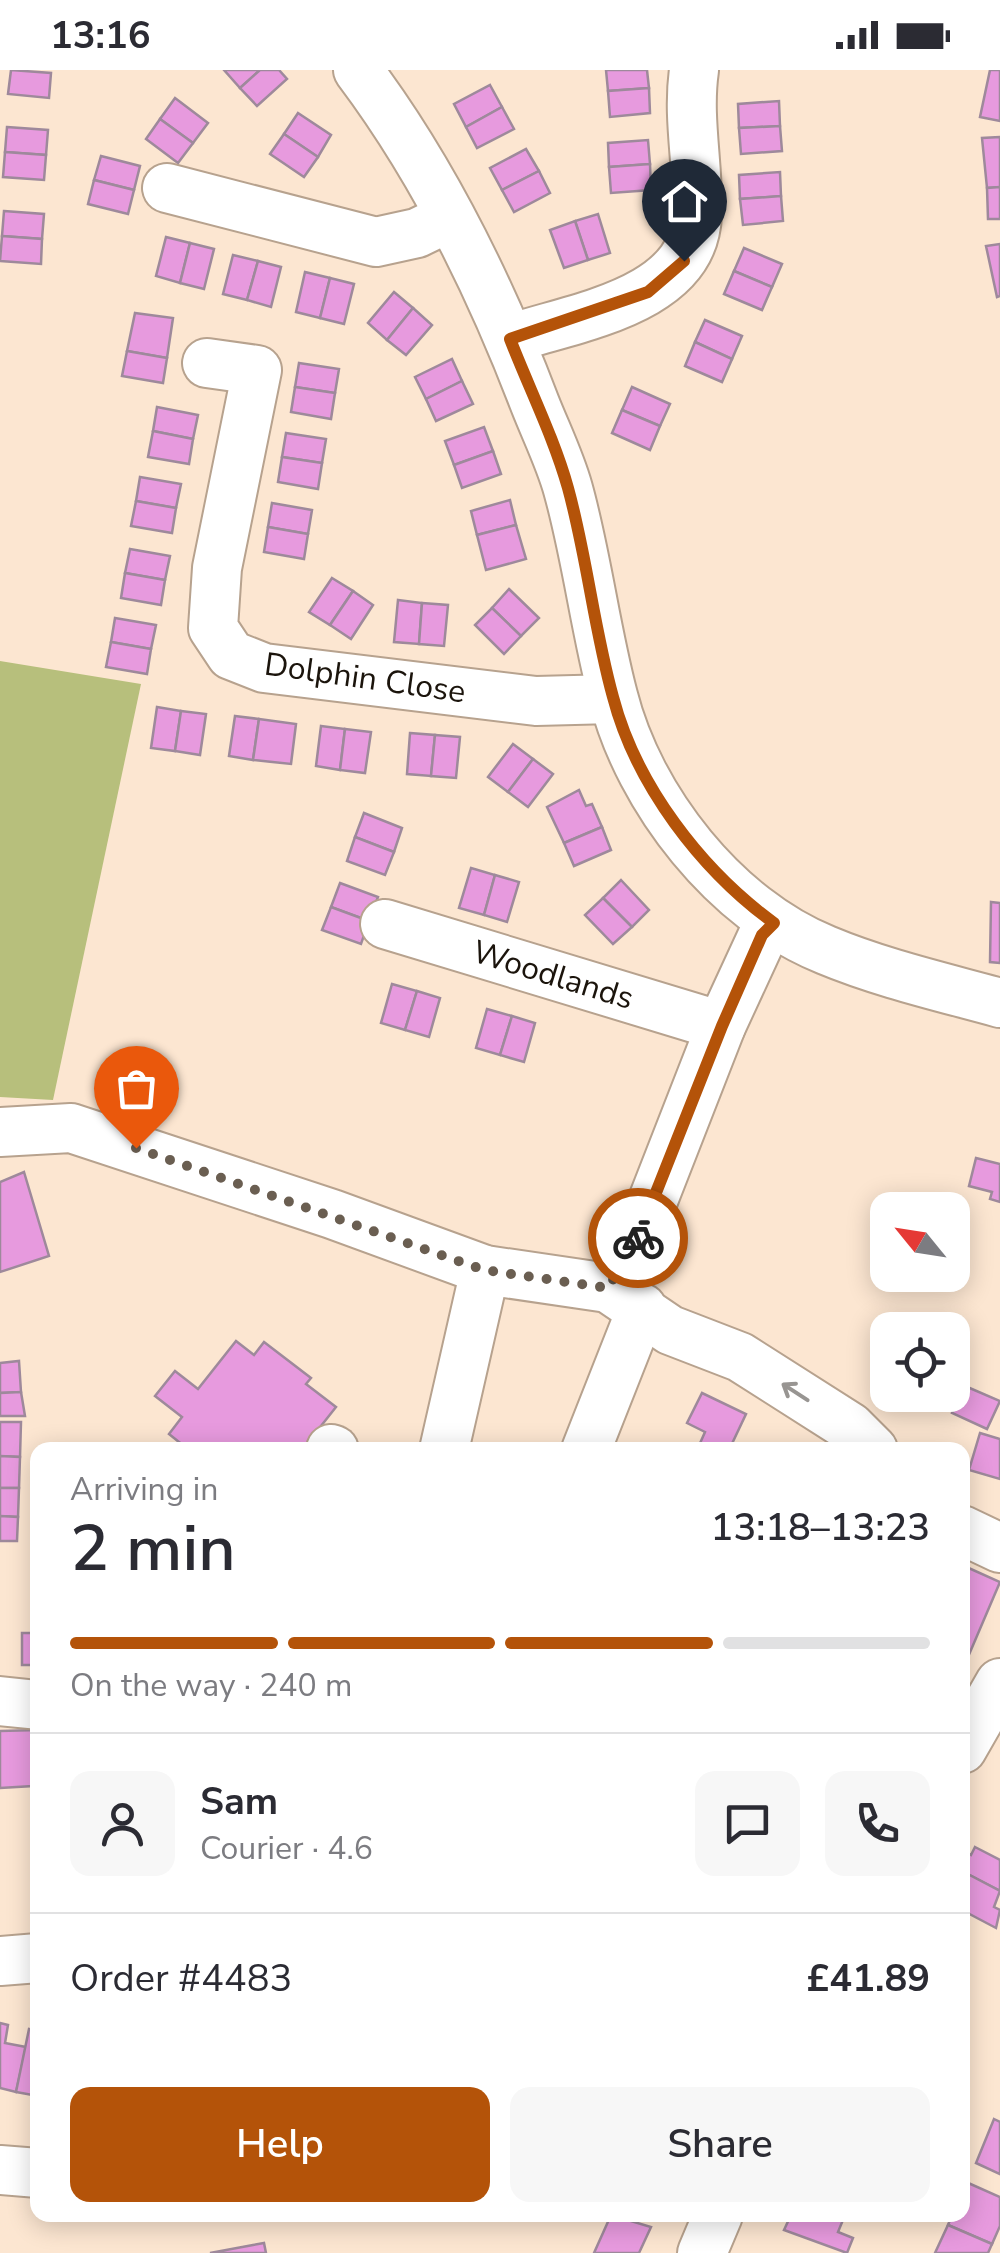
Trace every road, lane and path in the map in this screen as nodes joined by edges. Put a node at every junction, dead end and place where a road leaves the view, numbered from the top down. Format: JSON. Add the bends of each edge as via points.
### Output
{"nodes":[{"id":1,"x":358,"y":70,"type":"edge"},
{"id":2,"x":694,"y":70,"type":"edge"},
{"id":3,"x":167,"y":188,"type":"dead end"},
{"id":4,"x":448,"y":218,"type":"junction"},
{"id":5,"x":510,"y":339,"type":"junction"},
{"id":6,"x":208,"y":363,"type":"dead end"},
{"id":7,"x":613,"y":699,"type":"junction"},
{"id":8,"x":774,"y":923,"type":"junction"},
{"id":9,"x":386,"y":924,"type":"dead end"},
{"id":10,"x":1000,"y":1003,"type":"edge"},
{"id":11,"x":722,"y":1026,"type":"junction"},
{"id":12,"x":0,"y":1132,"type":"edge"},
{"id":13,"x":484,"y":1270,"type":"junction"},
{"id":14,"x":625,"y":1298,"type":"junction"},
{"id":15,"x":446,"y":1442,"type":"edge"},
{"id":16,"x":588,"y":1442,"type":"edge"},
{"id":17,"x":865,"y":1442,"type":"edge"},
{"id":18,"x":970,"y":1534,"type":"edge"},
{"id":19,"x":1000,"y":1548,"type":"edge"},
{"id":20,"x":1000,"y":1684,"type":"edge"},
{"id":21,"x":0,"y":1702,"type":"edge"},
{"id":22,"x":30,"y":1704,"type":"edge"},
{"id":23,"x":970,"y":1735,"type":"edge"},
{"id":24,"x":30,"y":1959,"type":"edge"},
{"id":25,"x":0,"y":1961,"type":"edge"},
{"id":26,"x":0,"y":2170,"type":"edge"},
{"id":27,"x":30,"y":2172,"type":"edge"},
{"id":28,"x":715,"y":2222,"type":"edge"},
{"id":29,"x":702,"y":2253,"type":"edge"}],
"edges":[{"from":1,"to":4,"type":"street","via":[[426,168]]},
{"from":2,"to":5,"type":"street","via":[[697,220],[684,261],[648,292]]},
{"from":3,"to":4,"type":"street","via":[[222,184],[376,242]]},
{"from":4,"to":5,"type":"street"},
{"from":5,"to":7,"type":"street","via":[[568,486]]},
{"from":6,"to":7,"type":"street","name":"Dolphin Close","via":[[259,355],[217,568],[213,628],[231,655],[264,668],[536,701]]},
{"from":7,"to":8,"type":"street","via":[[637,760],[671,818],[741,899]]},
{"from":8,"to":10,"type":"street","via":[[824,950]]},
{"from":8,"to":11,"type":"street","via":[[762,935]]},
{"from":9,"to":11,"type":"street","name":"Woodlands"},
{"from":11,"to":14,"type":"street","via":[[639,1236]]},
{"from":12,"to":13,"type":"street","via":[[71,1128]]},
{"from":13,"to":14,"type":"street"},
{"from":13,"to":15,"type":"street"},
{"from":14,"to":16,"type":"street"},
{"from":17,"to":14,"type":"street","one_way":true,"via":[[740,1356],[670,1330]]},
{"from":18,"to":19,"type":"street"},
{"from":20,"to":23,"type":"street"},
{"from":21,"to":22,"type":"street"},
{"from":24,"to":25,"type":"street"},
{"from":26,"to":27,"type":"street"},
{"from":28,"to":29,"type":"street"}]}
